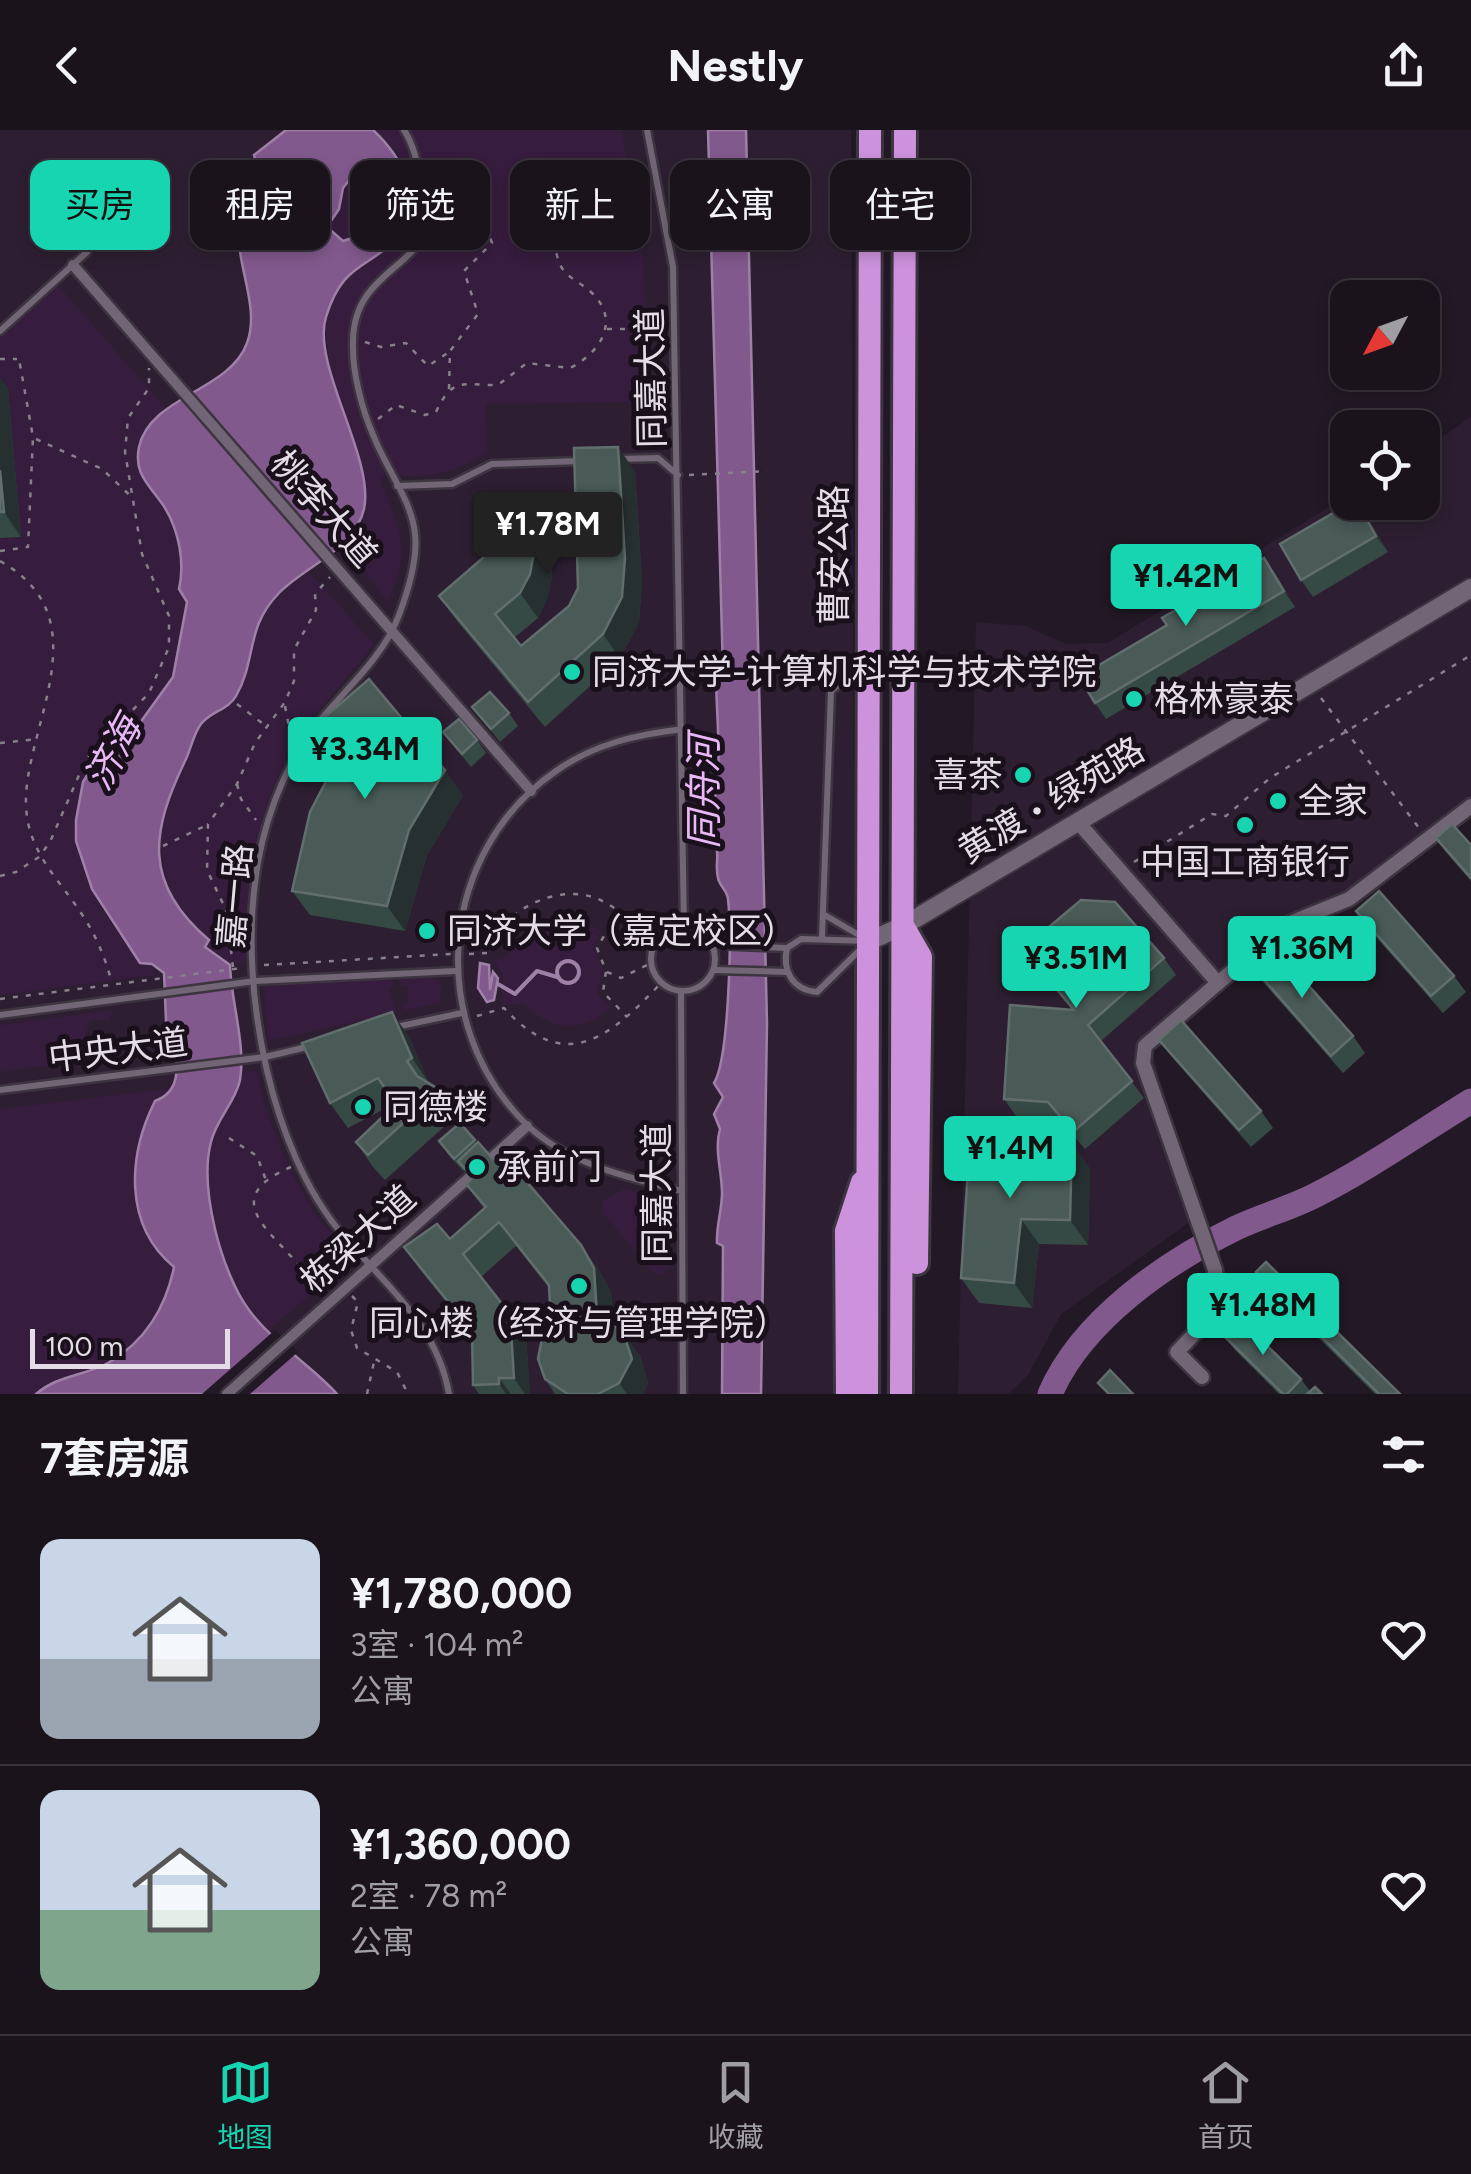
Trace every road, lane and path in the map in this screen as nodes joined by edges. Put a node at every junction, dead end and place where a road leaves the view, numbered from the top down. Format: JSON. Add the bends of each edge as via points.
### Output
{"nodes":[{"id":1,"x":404,"y":130,"type":"edge"},
{"id":2,"x":646,"y":130,"type":"edge"},
{"id":3,"x":870,"y":130,"type":"edge"},
{"id":4,"x":905,"y":130,"type":"edge"},
{"id":5,"x":484,"y":250,"type":"edge"},
{"id":6,"x":556,"y":250,"type":"edge"},
{"id":7,"x":87,"y":252,"type":"dead end"},
{"id":8,"x":73,"y":265,"type":"junction"},
{"id":9,"x":674,"y":329,"type":"junction"},
{"id":10,"x":607,"y":330,"type":"junction"},
{"id":11,"x":0,"y":331,"type":"edge"},
{"id":12,"x":352,"y":340,"type":"junction"},
{"id":13,"x":450,"y":351,"type":"junction"},
{"id":14,"x":0,"y":359,"type":"edge"},
{"id":15,"x":149,"y":388,"type":"dead end"},
{"id":16,"x":448,"y":390,"type":"junction"},
{"id":17,"x":370,"y":428,"type":"junction"},
{"id":18,"x":33,"y":438,"type":"junction"},
{"id":19,"x":584,"y":460,"type":"edge"},
{"id":20,"x":603,"y":460,"type":"edge"},
{"id":21,"x":766,"y":471,"type":"dead end"},
{"id":22,"x":678,"y":476,"type":"junction"},
{"id":23,"x":398,"y":486,"type":"junction"},
{"id":24,"x":135,"y":500,"type":"junction"},
{"id":25,"x":0,"y":551,"type":"edge"},
{"id":26,"x":0,"y":561,"type":"edge"},
{"id":27,"x":338,"y":565,"type":"junction"},
{"id":28,"x":1471,"y":588,"type":"edge"},
{"id":29,"x":392,"y":631,"type":"junction"},
{"id":30,"x":1471,"y":655,"type":"edge"},
{"id":31,"x":869,"y":662,"type":"junction"},
{"id":32,"x":1310,"y":684,"type":"junction"},
{"id":33,"x":285,"y":702,"type":"junction"},
{"id":34,"x":237,"y":704,"type":"dead end"},
{"id":35,"x":266,"y":726,"type":"junction"},
{"id":36,"x":684,"y":729,"type":"junction"},
{"id":37,"x":1348,"y":732,"type":"junction"},
{"id":38,"x":40,"y":739,"type":"junction"},
{"id":39,"x":0,"y":743,"type":"edge"},
{"id":40,"x":300,"y":750,"type":"junction"},
{"id":41,"x":237,"y":784,"type":"junction"},
{"id":42,"x":531,"y":791,"type":"junction"},
{"id":43,"x":1471,"y":806,"type":"edge"},
{"id":44,"x":1078,"y":822,"type":"junction"},
{"id":45,"x":208,"y":824,"type":"junction"},
{"id":46,"x":267,"y":824,"type":"junction"},
{"id":47,"x":1428,"y":841,"type":"junction"},
{"id":48,"x":164,"y":846,"type":"dead end"},
{"id":49,"x":39,"y":856,"type":"junction"},
{"id":50,"x":1120,"y":870,"type":"junction"},
{"id":51,"x":0,"y":876,"type":"edge"},
{"id":52,"x":618,"y":912,"type":"junction"},
{"id":53,"x":823,"y":914,"type":"junction"},
{"id":54,"x":903,"y":926,"type":"junction"},
{"id":55,"x":684,"y":927,"type":"junction"},
{"id":56,"x":822,"y":938,"type":"junction"},
{"id":57,"x":869,"y":941,"type":"junction"},
{"id":58,"x":656,"y":942,"type":"junction"},
{"id":59,"x":714,"y":945,"type":"junction"},
{"id":60,"x":788,"y":948,"type":"junction"},
{"id":61,"x":457,"y":954,"type":"junction"},
{"id":62,"x":650,"y":963,"type":"junction"},
{"id":63,"x":254,"y":966,"type":"junction"},
{"id":64,"x":714,"y":970,"type":"junction"},
{"id":65,"x":455,"y":971,"type":"junction"},
{"id":66,"x":606,"y":971,"type":"junction"},
{"id":67,"x":787,"y":972,"type":"junction"},
{"id":68,"x":255,"y":980,"type":"junction"},
{"id":69,"x":660,"y":983,"type":"junction"},
{"id":70,"x":1218,"y":983,"type":"junction"},
{"id":71,"x":112,"y":984,"type":"junction"},
{"id":72,"x":681,"y":992,"type":"junction"},
{"id":73,"x":0,"y":999,"type":"edge"},
{"id":74,"x":0,"y":1015,"type":"edge"},
{"id":75,"x":463,"y":1017,"type":"junction"},
{"id":76,"x":628,"y":1018,"type":"junction"},
{"id":77,"x":390,"y":1029,"type":"edge"},
{"id":78,"x":318,"y":1044,"type":"edge"},
{"id":79,"x":265,"y":1056,"type":"junction"},
{"id":80,"x":0,"y":1090,"type":"edge"},
{"id":81,"x":526,"y":1126,"type":"junction"},
{"id":82,"x":229,"y":1138,"type":"dead end"},
{"id":83,"x":870,"y":1159,"type":"junction"},
{"id":84,"x":298,"y":1165,"type":"junction"},
{"id":85,"x":267,"y":1184,"type":"junction"},
{"id":86,"x":682,"y":1191,"type":"junction"},
{"id":87,"x":372,"y":1264,"type":"junction"},
{"id":88,"x":346,"y":1287,"type":"junction"},
{"id":89,"x":374,"y":1362,"type":"junction"},
{"id":90,"x":1202,"y":1377,"type":"dead end"},
{"id":91,"x":227,"y":1394,"type":"edge"},
{"id":92,"x":367,"y":1394,"type":"edge"},
{"id":93,"x":408,"y":1394,"type":"edge"},
{"id":94,"x":449,"y":1394,"type":"edge"},
{"id":95,"x":683,"y":1394,"type":"edge"},
{"id":96,"x":847,"y":1394,"type":"edge"},
{"id":97,"x":868,"y":1394,"type":"edge"},
{"id":98,"x":902,"y":1394,"type":"edge"},
{"id":99,"x":915,"y":1394,"type":"edge"}],
"edges":[{"from":1,"to":12,"type":"lane","name":"嘉一路","via":[[416,157],[427,224],[415,246],[372,284]]},
{"from":2,"to":9,"type":"lane","name":"同嘉大道","via":[[668,232]]},
{"from":3,"to":31,"type":"highway","name":"曹安公路"},
{"from":4,"to":54,"type":"highway","name":"曹安公路"},
{"from":5,"to":13,"type":"path","via":[[465,267],[464,277],[478,314]]},
{"from":6,"to":10,"type":"path","via":[[560,265],[596,296]]},
{"from":7,"to":8,"type":"lane"},
{"from":8,"to":11,"type":"lane"},
{"from":8,"to":27,"type":"street","name":"桃李大道"},
{"from":9,"to":10,"type":"path"},
{"from":9,"to":22,"type":"lane","name":"同嘉大道"},
{"from":10,"to":16,"type":"path","via":[[570,368],[526,363],[498,385],[473,382]]},
{"from":12,"to":13,"type":"path","via":[[406,343],[428,366]]},
{"from":12,"to":17,"type":"lane","name":"嘉一路"},
{"from":13,"to":16,"type":"path"},
{"from":14,"to":18,"type":"path","via":[[18,359]]},
{"from":15,"to":24,"type":"path","via":[[135,404],[125,434]]},
{"from":16,"to":17,"type":"path","via":[[436,412],[396,405]]},
{"from":17,"to":23,"type":"lane","name":"嘉一路"},
{"from":18,"to":24,"type":"path","via":[[102,470]]},
{"from":18,"to":25,"type":"path","via":[[28,547]]},
{"from":19,"to":23,"type":"lane","via":[[492,464],[452,484]]},
{"from":20,"to":22,"type":"lane","via":[[658,458]]},
{"from":21,"to":22,"type":"path"},
{"from":22,"to":36,"type":"lane","name":"同嘉大道"},
{"from":23,"to":29,"type":"lane","name":"嘉一路","via":[[415,532],[414,563]]},
{"from":24,"to":49,"type":"path","via":[[142,554],[169,616],[169,647],[149,693],[86,759]]},
{"from":26,"to":38,"type":"path","via":[[40,600],[54,648]]},
{"from":27,"to":29,"type":"street","name":"桃李大道"},
{"from":27,"to":33,"type":"path","via":[[315,594],[316,610],[294,650],[294,682]]},
{"from":28,"to":32,"type":"street","name":"黄渡 • 绿苑路"},
{"from":29,"to":40,"type":"lane","name":"嘉一路"},
{"from":29,"to":42,"type":"street","name":"桃李大道"},
{"from":30,"to":37,"type":"path"},
{"from":31,"to":53,"type":"lane","via":[[831,690]]},
{"from":31,"to":57,"type":"highway","name":"曹安公路"},
{"from":32,"to":37,"type":"path"},
{"from":32,"to":44,"type":"street","name":"黄渡 • 绿苑路"},
{"from":33,"to":35,"type":"path"},
{"from":33,"to":40,"type":"path","via":[[289,737]]},
{"from":34,"to":35,"type":"path"},
{"from":35,"to":41,"type":"path"},
{"from":36,"to":42,"type":"lane","via":[[590,751]]},
{"from":36,"to":55,"type":"lane","name":"同嘉大道"},
{"from":37,"to":47,"type":"path"},
{"from":37,"to":50,"type":"path","via":[[1270,778],[1226,816],[1212,814]]},
{"from":38,"to":39,"type":"path"},
{"from":38,"to":49,"type":"path","via":[[26,806]]},
{"from":40,"to":46,"type":"lane","name":"嘉一路"},
{"from":41,"to":45,"type":"path"},
{"from":41,"to":46,"type":"path","via":[[246,810]]},
{"from":42,"to":61,"type":"lane","via":[[479,864]]},
{"from":43,"to":47,"type":"street"},
{"from":44,"to":50,"type":"street"},
{"from":44,"to":54,"type":"street","name":"黄渡 • 绿苑路"},
{"from":45,"to":48,"type":"path"},
{"from":45,"to":71,"type":"path","via":[[207,870],[226,910],[232,969]]},
{"from":46,"to":63,"type":"lane","name":"嘉一路","via":[[254,884]]},
{"from":47,"to":70,"type":"street","via":[[1350,899],[1290,923]]},
{"from":49,"to":51,"type":"path"},
{"from":49,"to":71,"type":"path","via":[[93,931]]},
{"from":50,"to":70,"type":"street"},
{"from":52,"to":58,"type":"path"},
{"from":52,"to":61,"type":"path","via":[[590,897],[548,899],[510,918],[489,953]]},
{"from":52,"to":66,"type":"path","via":[[598,943]]},
{"from":53,"to":56,"type":"lane"},
{"from":53,"to":57,"type":"lane"},
{"from":54,"to":57,"type":"street","name":"黄渡 • 绿苑路"},
{"from":54,"to":98,"type":"highway","name":"曹安公路"},
{"from":54,"to":99,"type":"highway","name":"曹安公路","via":[[920,957]]},
{"from":55,"to":58,"type":"lane"},
{"from":55,"to":59,"type":"lane"},
{"from":56,"to":57,"type":"lane"},
{"from":56,"to":60,"type":"lane"},
{"from":57,"to":67,"type":"lane","via":[[816,992],[798,987]]},
{"from":57,"to":83,"type":"highway","name":"曹安公路"},
{"from":58,"to":62,"type":"lane"},
{"from":59,"to":60,"type":"lane"},
{"from":59,"to":64,"type":"lane"},
{"from":60,"to":67,"type":"lane"},
{"from":61,"to":63,"type":"path"},
{"from":61,"to":65,"type":"lane"},
{"from":62,"to":66,"type":"path","via":[[621,978]]},
{"from":62,"to":69,"type":"lane"},
{"from":63,"to":68,"type":"lane","name":"嘉一路"},
{"from":64,"to":67,"type":"lane"},
{"from":64,"to":72,"type":"lane","via":[[701,987]]},
{"from":65,"to":68,"type":"lane"},
{"from":65,"to":75,"type":"lane"},
{"from":66,"to":76,"type":"path","via":[[602,992]]},
{"from":68,"to":74,"type":"lane","name":"中央大道"},
{"from":68,"to":79,"type":"lane","name":"嘉一路"},
{"from":69,"to":72,"type":"lane"},
{"from":69,"to":76,"type":"path"},
{"from":70,"to":90,"type":"street","via":[[1145,1046],[1143,1063],[1215,1270],[1219,1308],[1178,1352]]},
{"from":71,"to":73,"type":"path"},
{"from":72,"to":86,"type":"lane","name":"同嘉大道"},
{"from":75,"to":76,"type":"path","via":[[504,1008],[525,1029],[565,1043],[603,1037]]},
{"from":75,"to":77,"type":"lane"},
{"from":75,"to":81,"type":"lane","via":[[476,1055]]},
{"from":78,"to":79,"type":"lane"},
{"from":79,"to":80,"type":"lane","name":"中央大道"},
{"from":79,"to":84,"type":"lane","name":"嘉一路","via":[[278,1119]]},
{"from":81,"to":86,"type":"lane","via":[[616,1174]]},
{"from":81,"to":87,"type":"street","name":"栋梁大道"},
{"from":82,"to":85,"type":"path","via":[[257,1156]]},
{"from":83,"to":96,"type":"highway","name":"曹安公路","via":[[846,1231]]},
{"from":83,"to":97,"type":"highway","name":"曹安公路"},
{"from":84,"to":85,"type":"path"},
{"from":84,"to":87,"type":"lane","name":"嘉一路","via":[[343,1236]]},
{"from":85,"to":88,"type":"path","via":[[254,1206],[260,1227],[306,1274],[328,1272]]},
{"from":86,"to":95,"type":"lane","name":"同嘉大道"},
{"from":87,"to":88,"type":"street","name":"栋梁大道"},
{"from":87,"to":94,"type":"lane","name":"嘉一路","via":[[431,1338]]},
{"from":88,"to":89,"type":"path","via":[[358,1302],[354,1342]]},
{"from":88,"to":91,"type":"street","name":"栋梁大道"},
{"from":89,"to":92,"type":"path"},
{"from":89,"to":93,"type":"path","via":[[397,1372]]}]}
